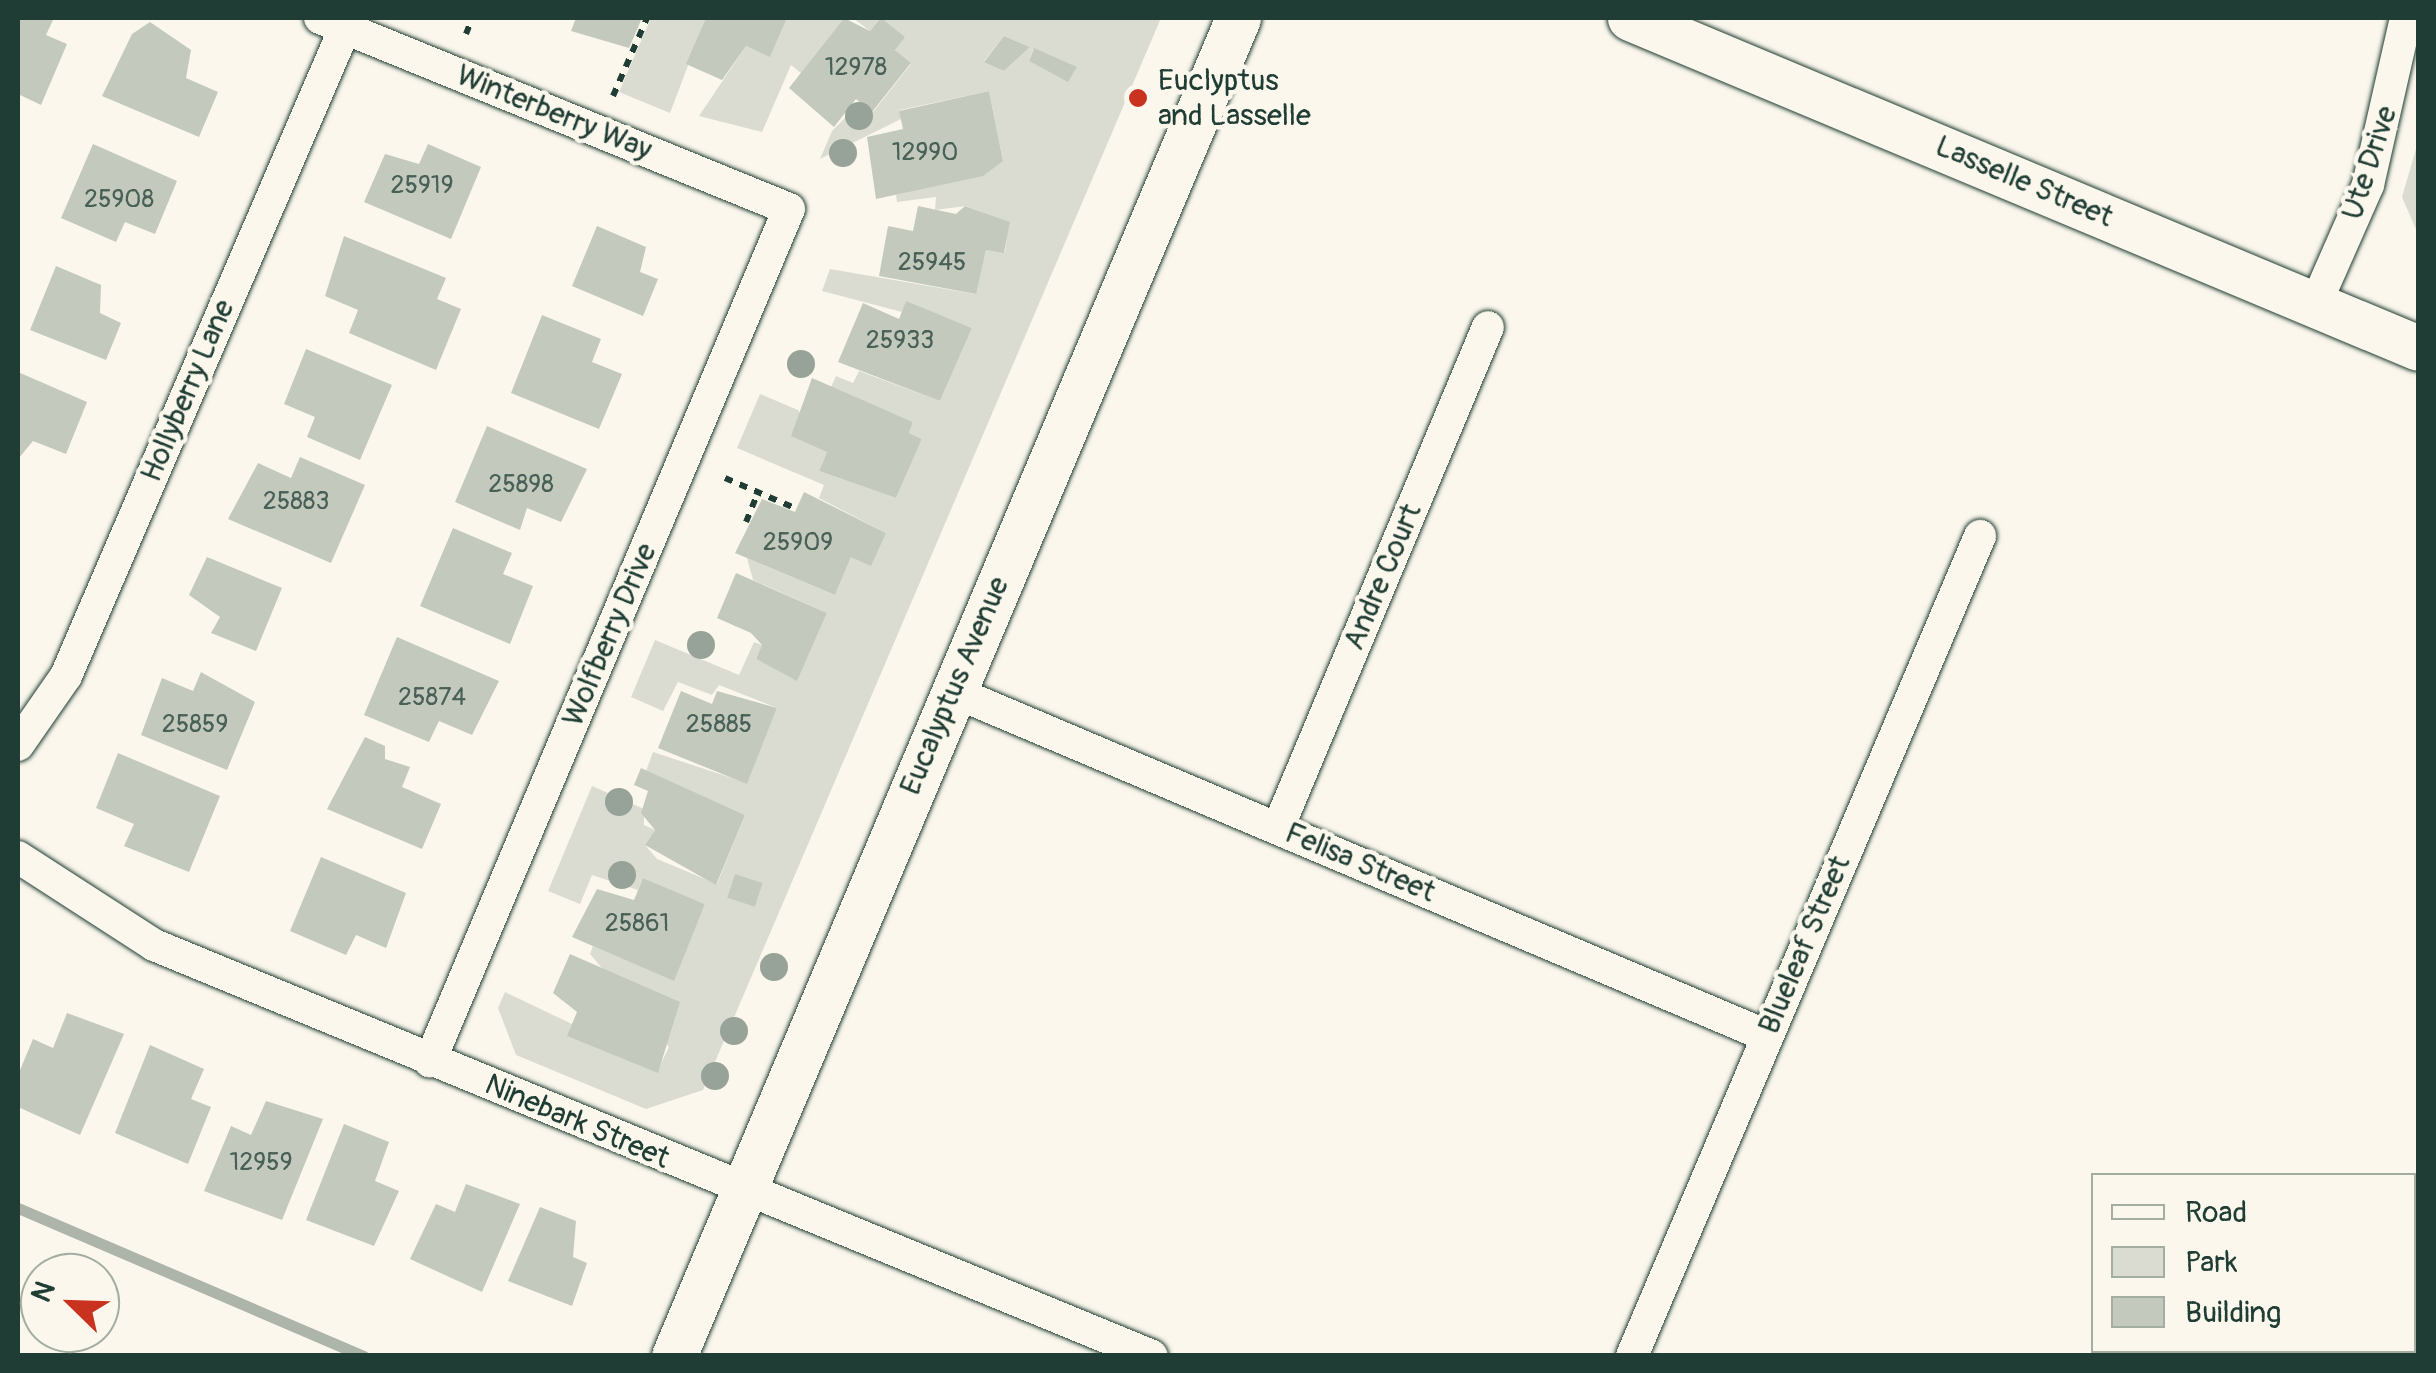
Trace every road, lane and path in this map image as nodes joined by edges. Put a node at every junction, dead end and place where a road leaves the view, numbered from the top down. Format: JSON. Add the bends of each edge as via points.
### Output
{"nodes":[{"id":1,"x":472,"y":18,"type":"edge"},
{"id":2,"x":647,"y":18,"type":"edge"},
{"id":3,"x":1238,"y":18,"type":"edge"},
{"id":4,"x":1630,"y":18,"type":"edge"},
{"id":5,"x":2406,"y":18,"type":"edge"},
{"id":6,"x":333,"y":23,"type":"edge"},
{"id":7,"x":466,"y":34,"type":"dead end"},
{"id":8,"x":613,"y":96,"type":"dead end"},
{"id":9,"x":788,"y":209,"type":"joint"},
{"id":10,"x":2316,"y":303,"type":"junction"},
{"id":11,"x":1488,"y":327,"type":"dead end"},
{"id":12,"x":2418,"y":348,"type":"edge"},
{"id":13,"x":726,"y":478,"type":"dead end"},
{"id":14,"x":758,"y":492,"type":"junction"},
{"id":15,"x":797,"y":508,"type":"dead end"},
{"id":16,"x":746,"y":522,"type":"dead end"},
{"id":17,"x":1980,"y":536,"type":"dead end"},
{"id":18,"x":952,"y":691,"type":"junction"},
{"id":19,"x":18,"y":745,"type":"edge"},
{"id":20,"x":1278,"y":828,"type":"junction"},
{"id":21,"x":18,"y":858,"type":"edge"},
{"id":22,"x":1767,"y":1036,"type":"junction"},
{"id":23,"x":430,"y":1061,"type":"junction"},
{"id":24,"x":744,"y":1189,"type":"junction"},
{"id":25,"x":674,"y":1356,"type":"edge"},
{"id":26,"x":1152,"y":1356,"type":"edge"},
{"id":27,"x":1632,"y":1356,"type":"edge"}],
"edges":[{"from":1,"to":7,"type":"path"},
{"from":2,"to":8,"type":"path"},
{"from":3,"to":18,"type":"main road","name":"Eucalyptus Avenue"},
{"from":4,"to":10,"type":"main road","name":"Lasselle Street"},
{"from":5,"to":10,"type":"street","name":"Ute Drive","via":[[2368,184]]},
{"from":6,"to":9,"type":"street","name":"Winterberry Way"},
{"from":6,"to":19,"type":"street","name":"Hollyberry Lane","via":[[66,676]]},
{"from":9,"to":23,"type":"street","name":"Wolfberry Drive"},
{"from":10,"to":12,"type":"main road","name":"Lasselle Street"},
{"from":11,"to":20,"type":"street","name":"Andre Court"},
{"from":13,"to":14,"type":"path"},
{"from":14,"to":15,"type":"path"},
{"from":14,"to":16,"type":"path"},
{"from":17,"to":22,"type":"street","name":"Blueleaf Street"},
{"from":18,"to":20,"type":"street","name":"Felisa Street"},
{"from":18,"to":24,"type":"main road","name":"Eucalyptus Avenue"},
{"from":20,"to":22,"type":"street","name":"Felisa Street"},
{"from":21,"to":23,"type":"street","name":"Ninebark Street","via":[[154,945]]},
{"from":22,"to":27,"type":"street","name":"Blueleaf Street"},
{"from":23,"to":24,"type":"street","name":"Ninebark Street"},
{"from":24,"to":25,"type":"main road","name":"Eucalyptus Avenue"},
{"from":24,"to":26,"type":"street","name":"Ninebark Street"}]}
